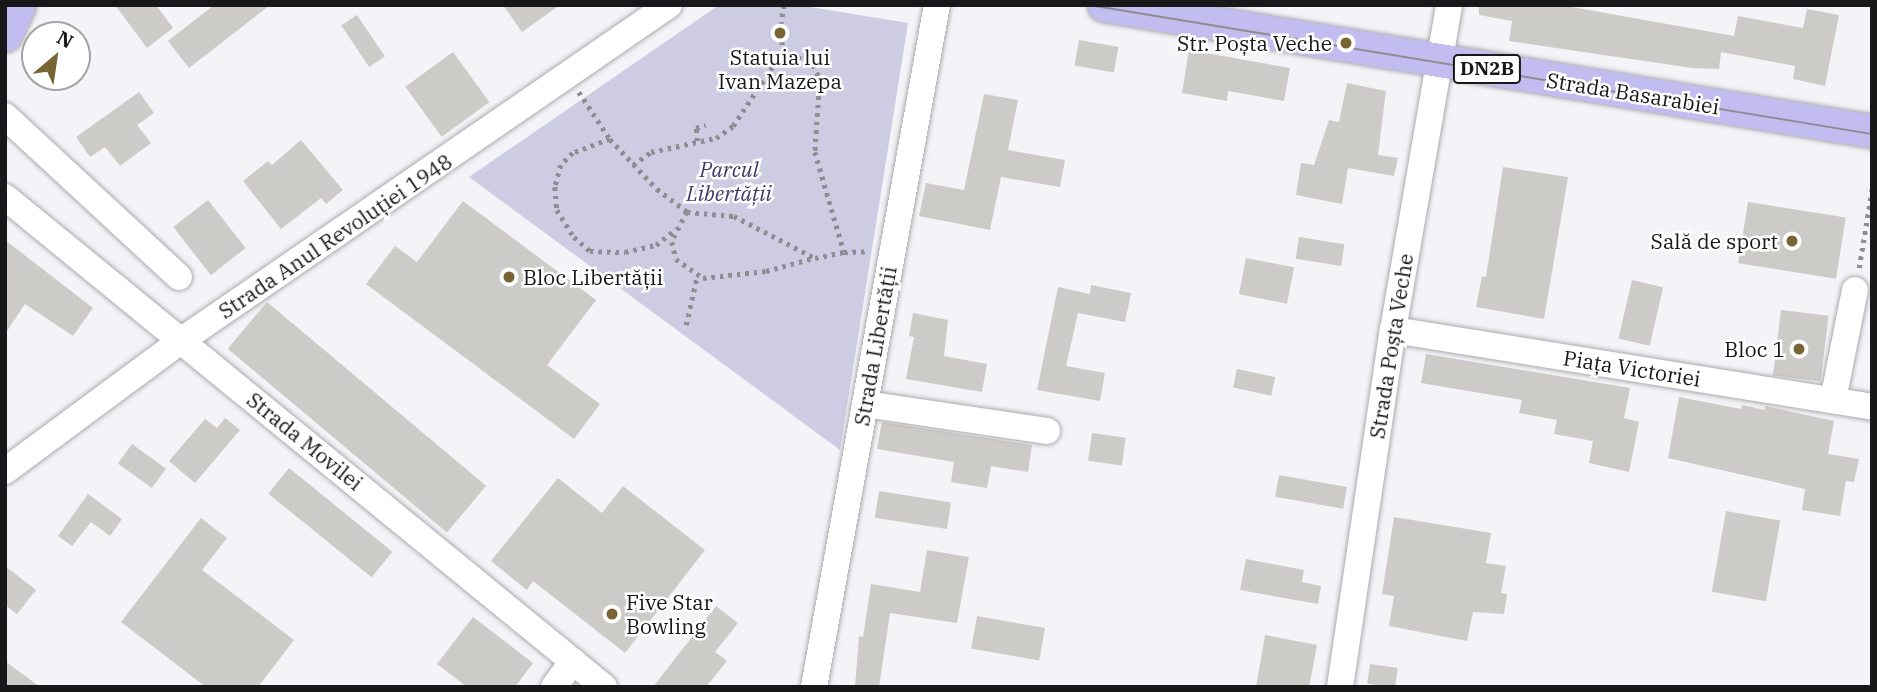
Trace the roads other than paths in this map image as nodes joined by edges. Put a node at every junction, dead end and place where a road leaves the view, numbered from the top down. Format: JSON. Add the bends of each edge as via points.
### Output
{"nodes":[{"id":1,"x":19,"y":5,"type":"edge"},
{"id":2,"x":669,"y":5,"type":"edge"},
{"id":3,"x":937,"y":5,"type":"edge"},
{"id":4,"x":1104,"y":5,"type":"edge"},
{"id":5,"x":1449,"y":5,"type":"edge"},
{"id":6,"x":5,"y":34,"type":"edge"},
{"id":7,"x":1439,"y":61,"type":"junction"},
{"id":8,"x":5,"y":116,"type":"edge"},
{"id":9,"x":1872,"y":131,"type":"edge"},
{"id":10,"x":5,"y":197,"type":"edge"},
{"id":11,"x":179,"y":277,"type":"dead end"},
{"id":12,"x":1855,"y":290,"type":"dead end"},
{"id":13,"x":1392,"y":330,"type":"junction"},
{"id":14,"x":182,"y":340,"type":"junction"},
{"id":15,"x":1833,"y":400,"type":"junction"},
{"id":16,"x":865,"y":404,"type":"junction"},
{"id":17,"x":1872,"y":407,"type":"edge"},
{"id":18,"x":1046,"y":431,"type":"dead end"},
{"id":19,"x":5,"y":471,"type":"edge"},
{"id":20,"x":573,"y":661,"type":"junction"},
{"id":21,"x":554,"y":687,"type":"edge"},
{"id":22,"x":604,"y":687,"type":"edge"},
{"id":23,"x":814,"y":687,"type":"edge"},
{"id":24,"x":1340,"y":687,"type":"edge"}],
"edges":[{"from":1,"to":6,"type":"main road"},
{"from":2,"to":14,"type":"street","name":"Strada Anul Revoluției 1948"},
{"from":3,"to":16,"type":"street","name":"Strada Libertății"},
{"from":4,"to":7,"type":"main road","name":"Strada Basarabiei","number":"DN2B"},
{"from":5,"to":7,"type":"street","name":"Strada Poșta Veche"},
{"from":7,"to":9,"type":"main road","name":"Strada Basarabiei","number":"DN2B"},
{"from":7,"to":13,"type":"street","name":"Strada Poșta Veche"},
{"from":8,"to":11,"type":"street"},
{"from":10,"to":14,"type":"street","name":"Strada Movilei"},
{"from":12,"to":15,"type":"street"},
{"from":13,"to":15,"type":"street","name":"Piața Victoriei"},
{"from":13,"to":24,"type":"street","name":"Strada Poșta Veche"},
{"from":14,"to":19,"type":"street","name":"Strada Anul Revoluției 1948"},
{"from":14,"to":20,"type":"street","name":"Strada Movilei"},
{"from":15,"to":17,"type":"street","name":"Piața Victoriei"},
{"from":16,"to":18,"type":"street"},
{"from":16,"to":23,"type":"street","name":"Strada Libertății"},
{"from":20,"to":21,"type":"street"},
{"from":20,"to":22,"type":"street","name":"Strada Movilei"}]}
